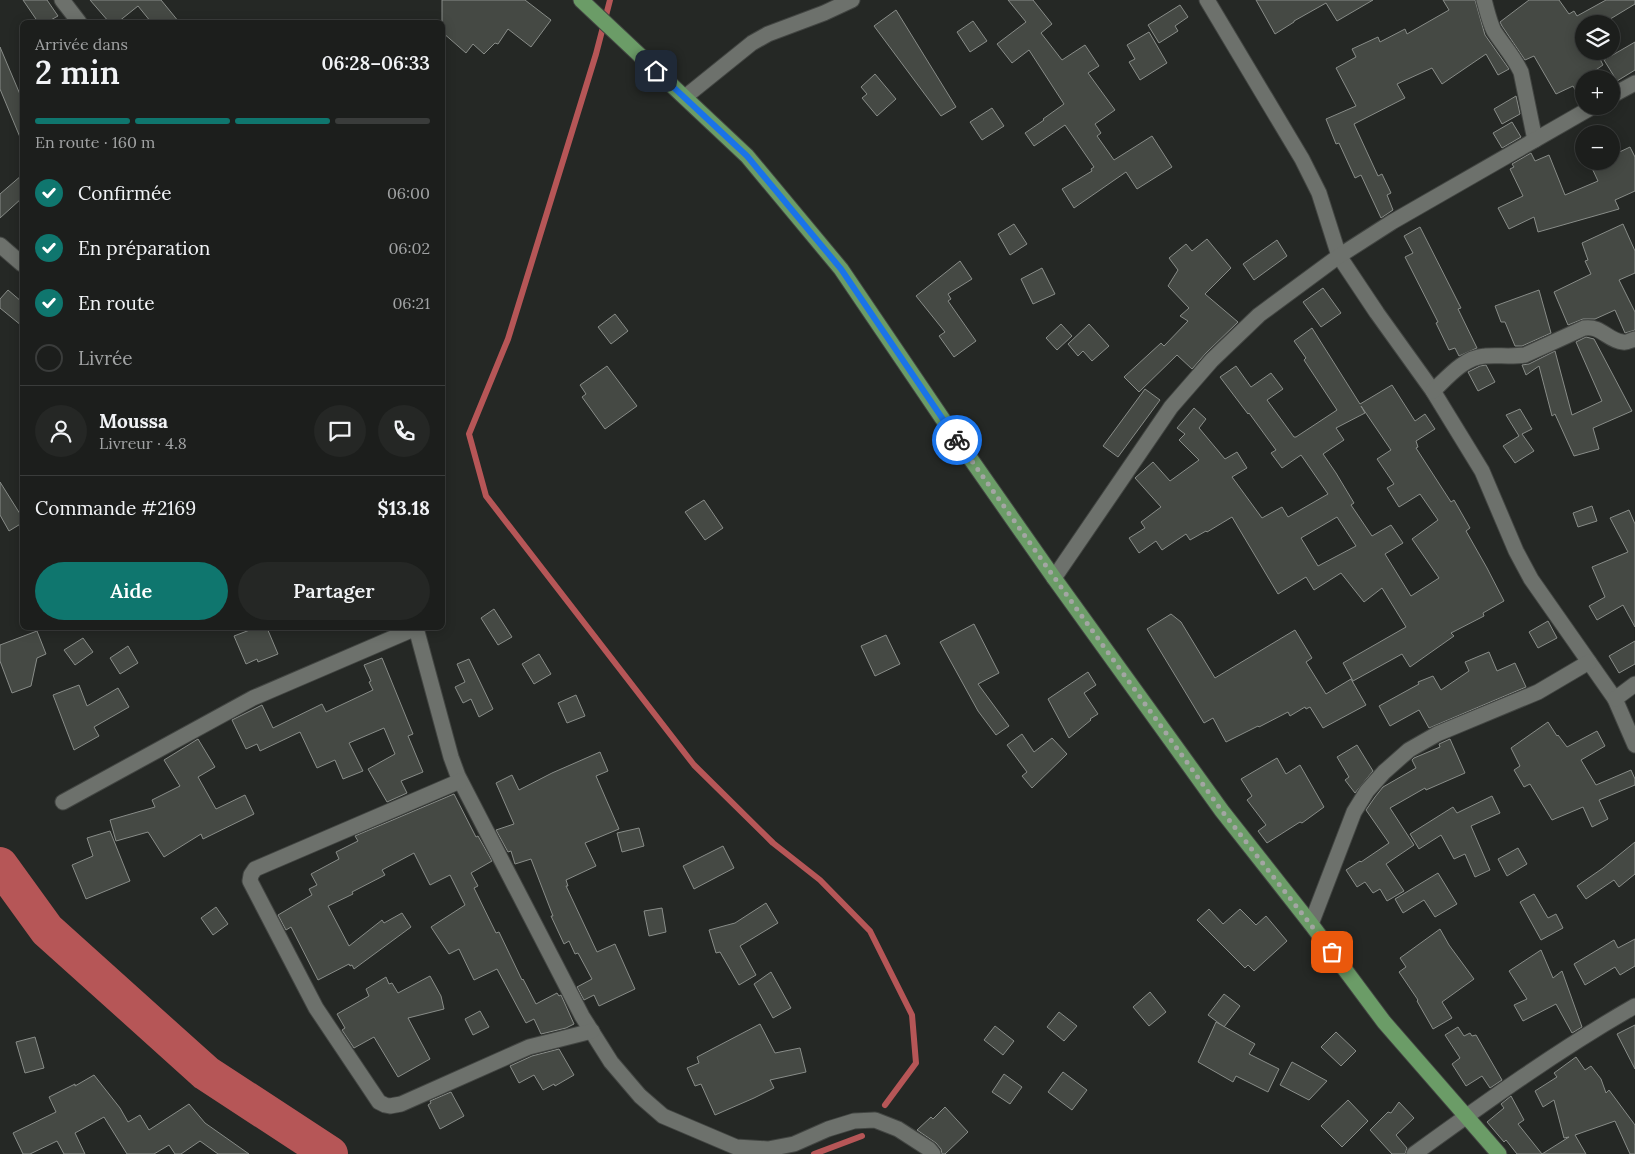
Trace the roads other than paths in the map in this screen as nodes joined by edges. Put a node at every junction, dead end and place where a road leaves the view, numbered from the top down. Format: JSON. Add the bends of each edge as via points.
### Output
{"nodes":[{"id":1,"x":62,"y":0,"type":"edge"},
{"id":2,"x":852,"y":0,"type":"edge"},
{"id":3,"x":1207,"y":0,"type":"edge"},
{"id":4,"x":1484,"y":0,"type":"edge"},
{"id":5,"x":584,"y":2,"type":"edge"},
{"id":6,"x":77,"y":20,"type":"edge"},
{"id":7,"x":1635,"y":83,"type":"edge"},
{"id":8,"x":1620,"y":91,"type":"edge"},
{"id":9,"x":685,"y":96,"type":"junction"},
{"id":10,"x":1578,"y":115,"type":"edge"},
{"id":11,"x":1535,"y":140,"type":"junction"},
{"id":12,"x":0,"y":245,"type":"edge"},
{"id":13,"x":1339,"y":256,"type":"junction"},
{"id":14,"x":20,"y":262,"type":"edge"},
{"id":15,"x":1635,"y":339,"type":"edge"},
{"id":16,"x":1433,"y":391,"type":"junction"},
{"id":17,"x":1054,"y":578,"type":"junction"},
{"id":18,"x":411,"y":630,"type":"edge"},
{"id":19,"x":417,"y":630,"type":"edge"},
{"id":20,"x":1589,"y":662,"type":"junction"},
{"id":21,"x":1635,"y":684,"type":"edge"},
{"id":22,"x":1615,"y":699,"type":"junction"},
{"id":23,"x":1635,"y":745,"type":"edge"},
{"id":24,"x":460,"y":781,"type":"junction"},
{"id":25,"x":63,"y":802,"type":"dead end"},
{"id":26,"x":1311,"y":924,"type":"junction"},
{"id":27,"x":1635,"y":1006,"type":"edge"},
{"id":28,"x":592,"y":1031,"type":"junction"},
{"id":29,"x":1467,"y":1116,"type":"junction"},
{"id":30,"x":933,"y":1154,"type":"edge"},
{"id":31,"x":1414,"y":1154,"type":"edge"},
{"id":32,"x":1499,"y":1154,"type":"edge"}],
"edges":[{"from":1,"to":6,"type":"street"},
{"from":2,"to":9,"type":"street","via":[[752,43]]},
{"from":3,"to":13,"type":"street","via":[[1302,159],[1319,193]]},
{"from":4,"to":11,"type":"street","via":[[1491,24],[1521,72]]},
{"from":5,"to":9,"type":"main road"},
{"from":7,"to":8,"type":"street"},
{"from":9,"to":17,"type":"main road","via":[[747,156],[841,269]]},
{"from":10,"to":11,"type":"street"},
{"from":11,"to":13,"type":"street"},
{"from":12,"to":14,"type":"street"},
{"from":13,"to":16,"type":"street"},
{"from":13,"to":17,"type":"street","via":[[1259,315],[1212,360],[1171,408]]},
{"from":15,"to":16,"type":"street","via":[[1620,342],[1592,327],[1584,328],[1525,355],[1483,356],[1469,361]]},
{"from":16,"to":20,"type":"street","via":[[1482,471],[1516,551],[1532,579]]},
{"from":17,"to":26,"type":"main road","via":[[1222,811]]},
{"from":18,"to":25,"type":"street","via":[[253,698]]},
{"from":19,"to":24,"type":"street"},
{"from":20,"to":22,"type":"street"},
{"from":20,"to":26,"type":"street","via":[[1538,692],[1437,734],[1409,750],[1384,772],[1354,812]]},
{"from":21,"to":22,"type":"street"},
{"from":22,"to":23,"type":"street"},
{"from":24,"to":28,"type":"street","via":[[572,999]]},
{"from":24,"to":28,"type":"street","via":[[255,869],[251,875],[250,881],[316,1008],[379,1102],[390,1106],[529,1047]]},
{"from":26,"to":29,"type":"main road","via":[[1384,1022]]},
{"from":27,"to":29,"type":"street"},
{"from":28,"to":30,"type":"street","via":[[610,1062],[663,1116],[736,1147],[768,1149],[794,1144],[854,1121],[875,1120],[898,1129]]},
{"from":29,"to":31,"type":"street"},
{"from":29,"to":32,"type":"main road"}]}
